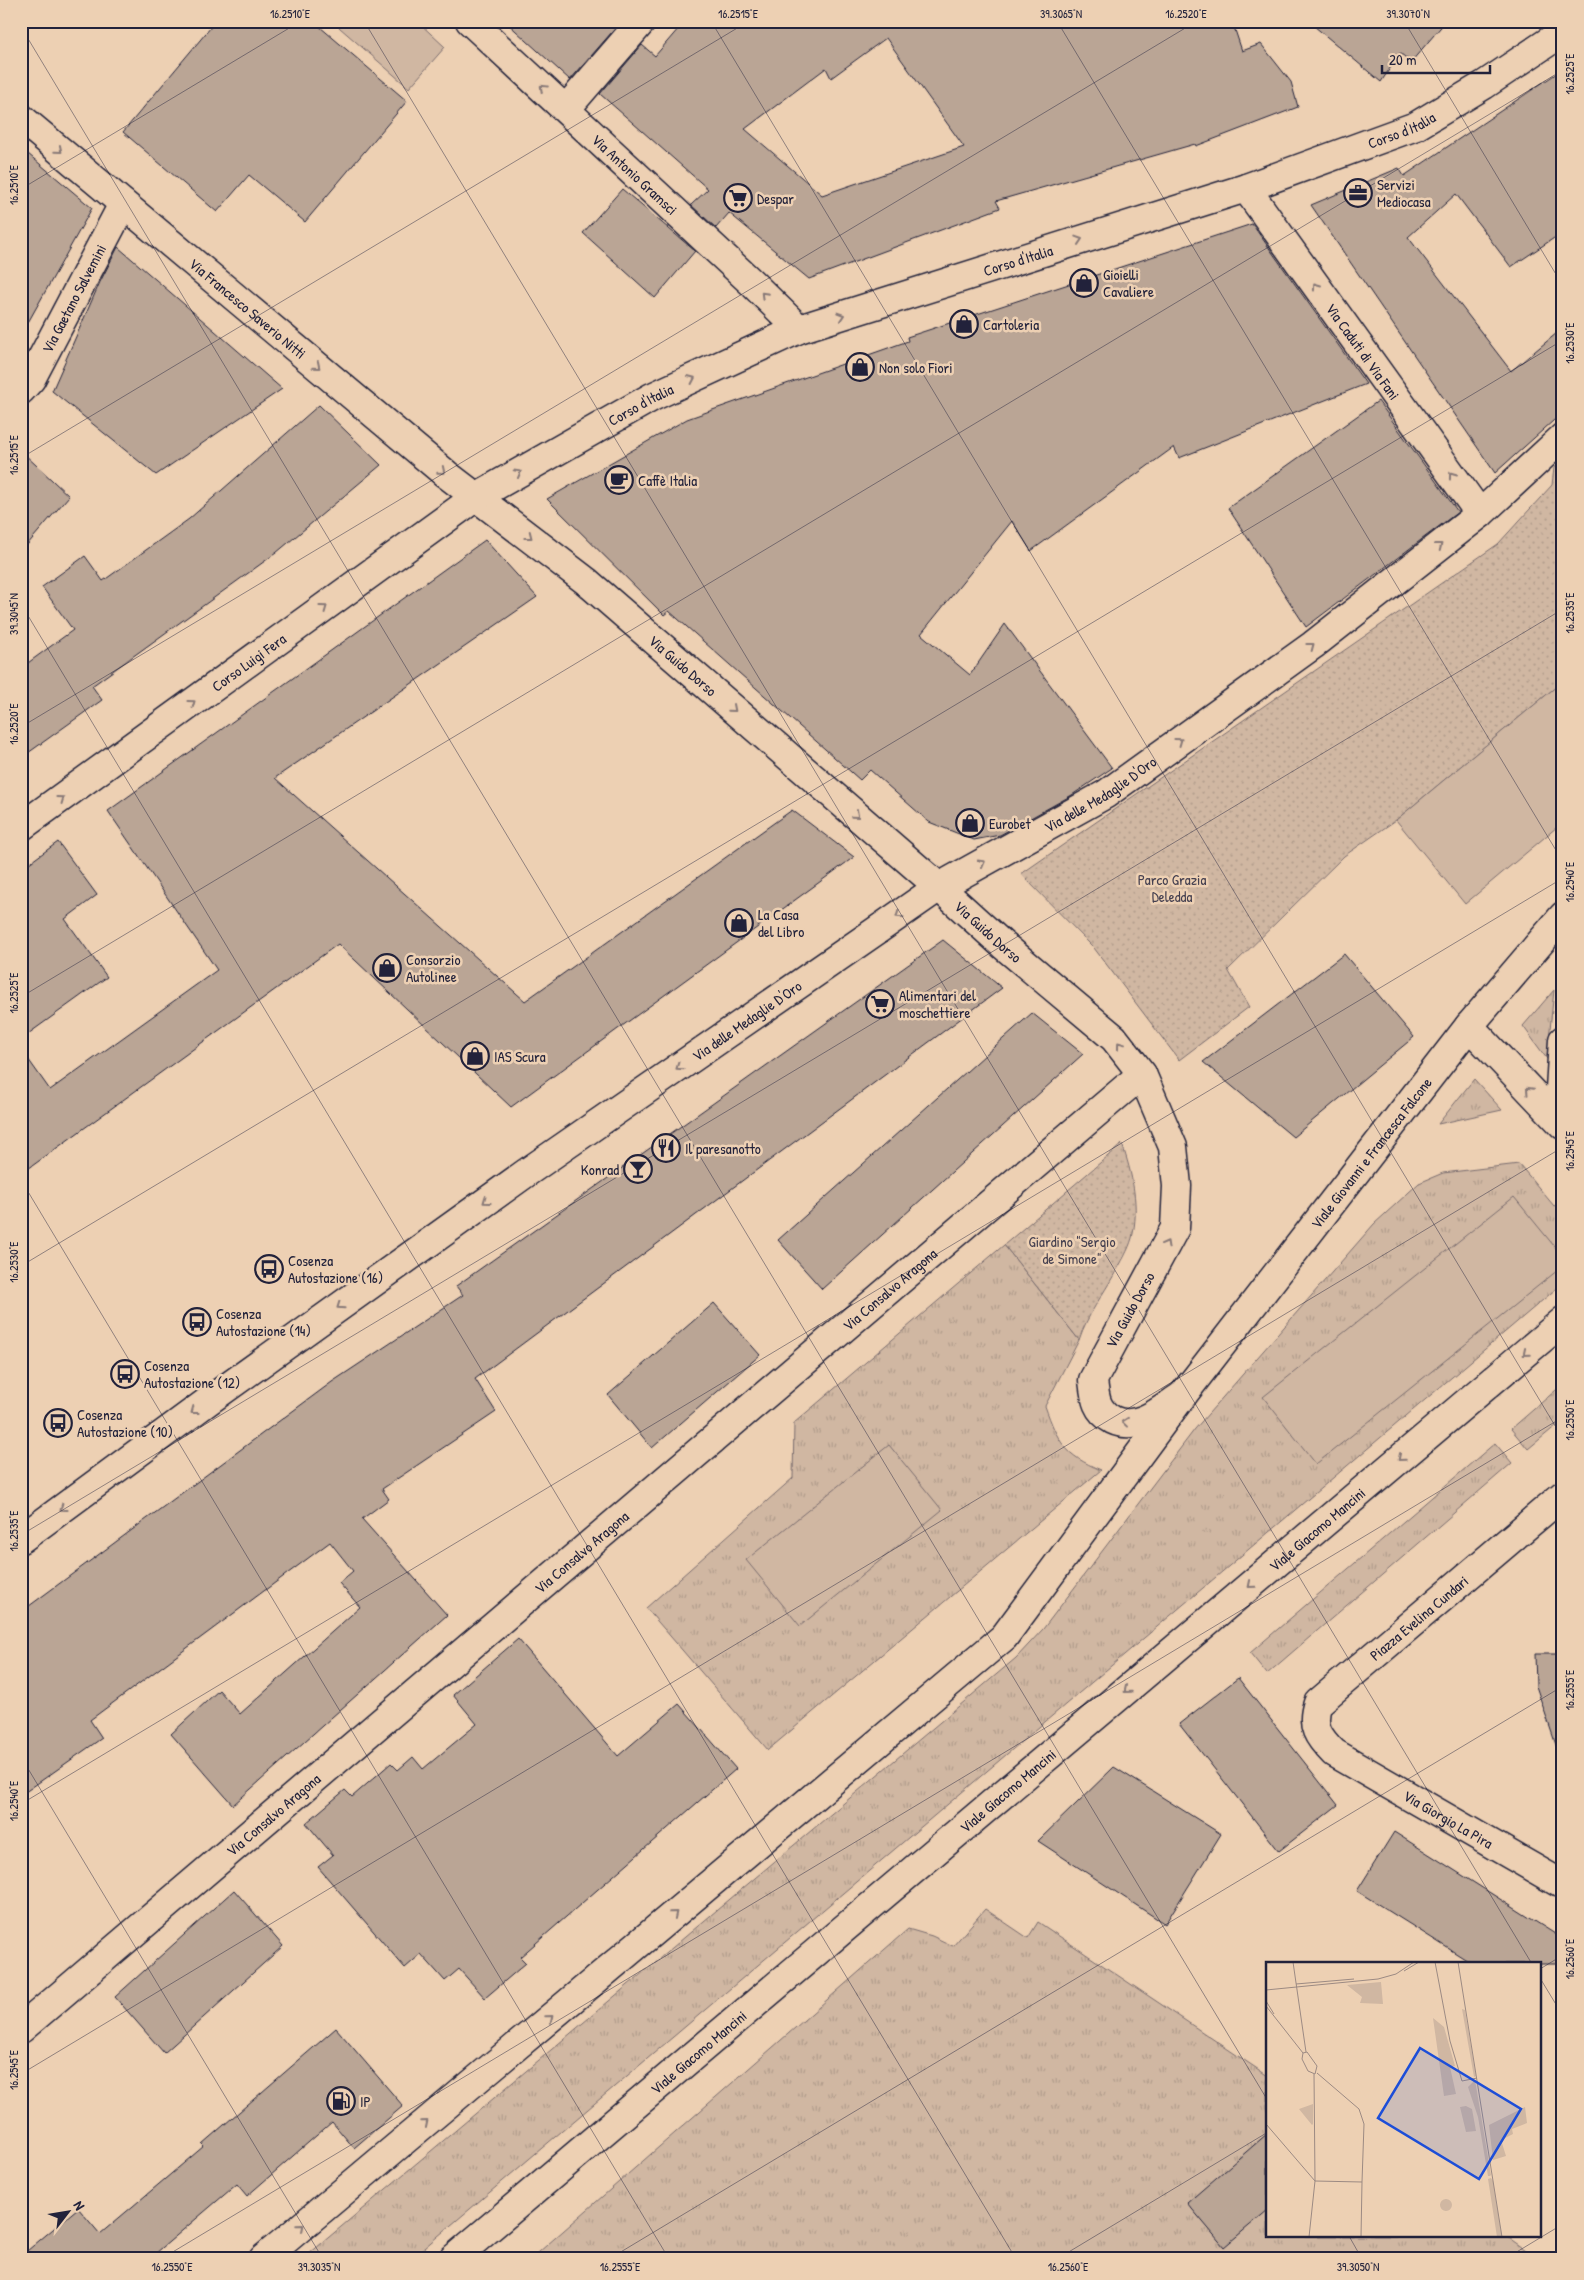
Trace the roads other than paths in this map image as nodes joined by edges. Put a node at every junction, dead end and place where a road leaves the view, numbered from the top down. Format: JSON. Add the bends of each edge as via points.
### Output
{"nodes":[{"id":1,"x":470,"y":21,"type":"edge"},
{"id":2,"x":642,"y":21,"type":"edge"},
{"id":3,"x":1563,"y":32,"type":"edge"},
{"id":4,"x":566,"y":109,"type":"junction"},
{"id":5,"x":21,"y":118,"type":"edge"},
{"id":6,"x":1246,"y":188,"type":"junction"},
{"id":7,"x":123,"y":204,"type":"junction"},
{"id":8,"x":799,"y":329,"type":"junction"},
{"id":9,"x":21,"y":390,"type":"edge"},
{"id":10,"x":1563,"y":437,"type":"edge"},
{"id":11,"x":476,"y":497,"type":"junction"},
{"id":12,"x":1480,"y":514,"type":"junction"},
{"id":13,"x":21,"y":827,"type":"edge"},
{"id":14,"x":939,"y":887,"type":"junction"},
{"id":15,"x":1563,"y":916,"type":"edge"},
{"id":16,"x":1469,"y":1026,"type":"junction"},
{"id":17,"x":1563,"y":1040,"type":"edge"},
{"id":18,"x":1142,"y":1074,"type":"junction"},
{"id":19,"x":1563,"y":1095,"type":"edge"},
{"id":20,"x":1563,"y":1125,"type":"edge"},
{"id":21,"x":1563,"y":1321,"type":"edge"},
{"id":22,"x":1183,"y":1395,"type":"junction"},
{"id":23,"x":1563,"y":1495,"type":"edge"},
{"id":24,"x":21,"y":1538,"type":"edge"},
{"id":25,"x":1334,"y":1753,"type":"joint"},
{"id":26,"x":1563,"y":1886,"type":"edge"},
{"id":27,"x":21,"y":2029,"type":"edge"},
{"id":28,"x":263,"y":2259,"type":"edge"},
{"id":29,"x":453,"y":2259,"type":"edge"}],
"edges":[{"from":4,"to":1,"type":"street","name":"Via Antonio Gramsci","one_way":true},
{"from":2,"to":4,"type":"street"},
{"from":3,"to":6,"type":"street","name":"Corso d'Italia","via":[[1416,126]]},
{"from":8,"to":4,"type":"street","name":"Via Antonio Gramsci","one_way":true},
{"from":5,"to":7,"type":"street","name":"Via Francesco Saverio Nitti","one_way":true},
{"from":8,"to":6,"type":"street","name":"Corso d'Italia","one_way":true},
{"from":12,"to":6,"type":"street","name":"Via Caduti di Via Fani","one_way":true},
{"from":7,"to":9,"type":"street","name":"Via Gaetano Salvemini","via":[[31,379]]},
{"from":7,"to":11,"type":"street","name":"Via Francesco Saverio Nitti","one_way":true},
{"from":11,"to":8,"type":"street","name":"Corso d'Italia","one_way":true,"via":[[652,398]]},
{"from":10,"to":12,"type":"street","name":"Via delle Medaglie D'Oro"},
{"from":13,"to":11,"type":"street","name":"Corso Luigi Fera","one_way":true},
{"from":11,"to":14,"type":"street","name":"Via Guido Dorso","one_way":true,"via":[[586,581]]},
{"from":14,"to":12,"type":"street","name":"Via delle Medaglie D'Oro","one_way":true,"via":[[1106,794],[1313,645]]},
{"from":18,"to":14,"type":"street","name":"Via Guido Dorso","one_way":true,"via":[[1114,1038]]},
{"from":14,"to":24,"type":"street","name":"Via delle Medaglie D'Oro","one_way":true,"via":[[526,1173]]},
{"from":15,"to":16,"type":"street","name":"Viale Giovanni e Francesca Falcone"},
{"from":20,"to":16,"type":"street","one_way":true},
{"from":16,"to":22,"type":"street","name":"Viale Giovanni e Francesca Falcone"},
{"from":17,"to":19,"type":"street","via":[[1560,1089]]},
{"from":22,"to":18,"type":"street","name":"Via Guido Dorso","one_way":true,"via":[[1143,1420],[1121,1424],[1104,1415],[1096,1402],[1094,1388],[1093,1380],[1106,1352],[1174,1228],[1177,1186],[1173,1147]]},
{"from":18,"to":27,"type":"street","name":"Via Consalvo Aragona"},
{"from":21,"to":29,"type":"street","name":"Viale Giacomo Mancini","one_way":true},
{"from":28,"to":22,"type":"street","name":"Viale Giovanni e Francesca Falcone","one_way":true,"via":[[1004,1637]]},
{"from":23,"to":25,"type":"street","name":"Piazza Evelina Cundari","via":[[1318,1704],[1314,1715],[1316,1730]]},
{"from":25,"to":26,"type":"street","name":"Via Giorgio La Pira"}]}
